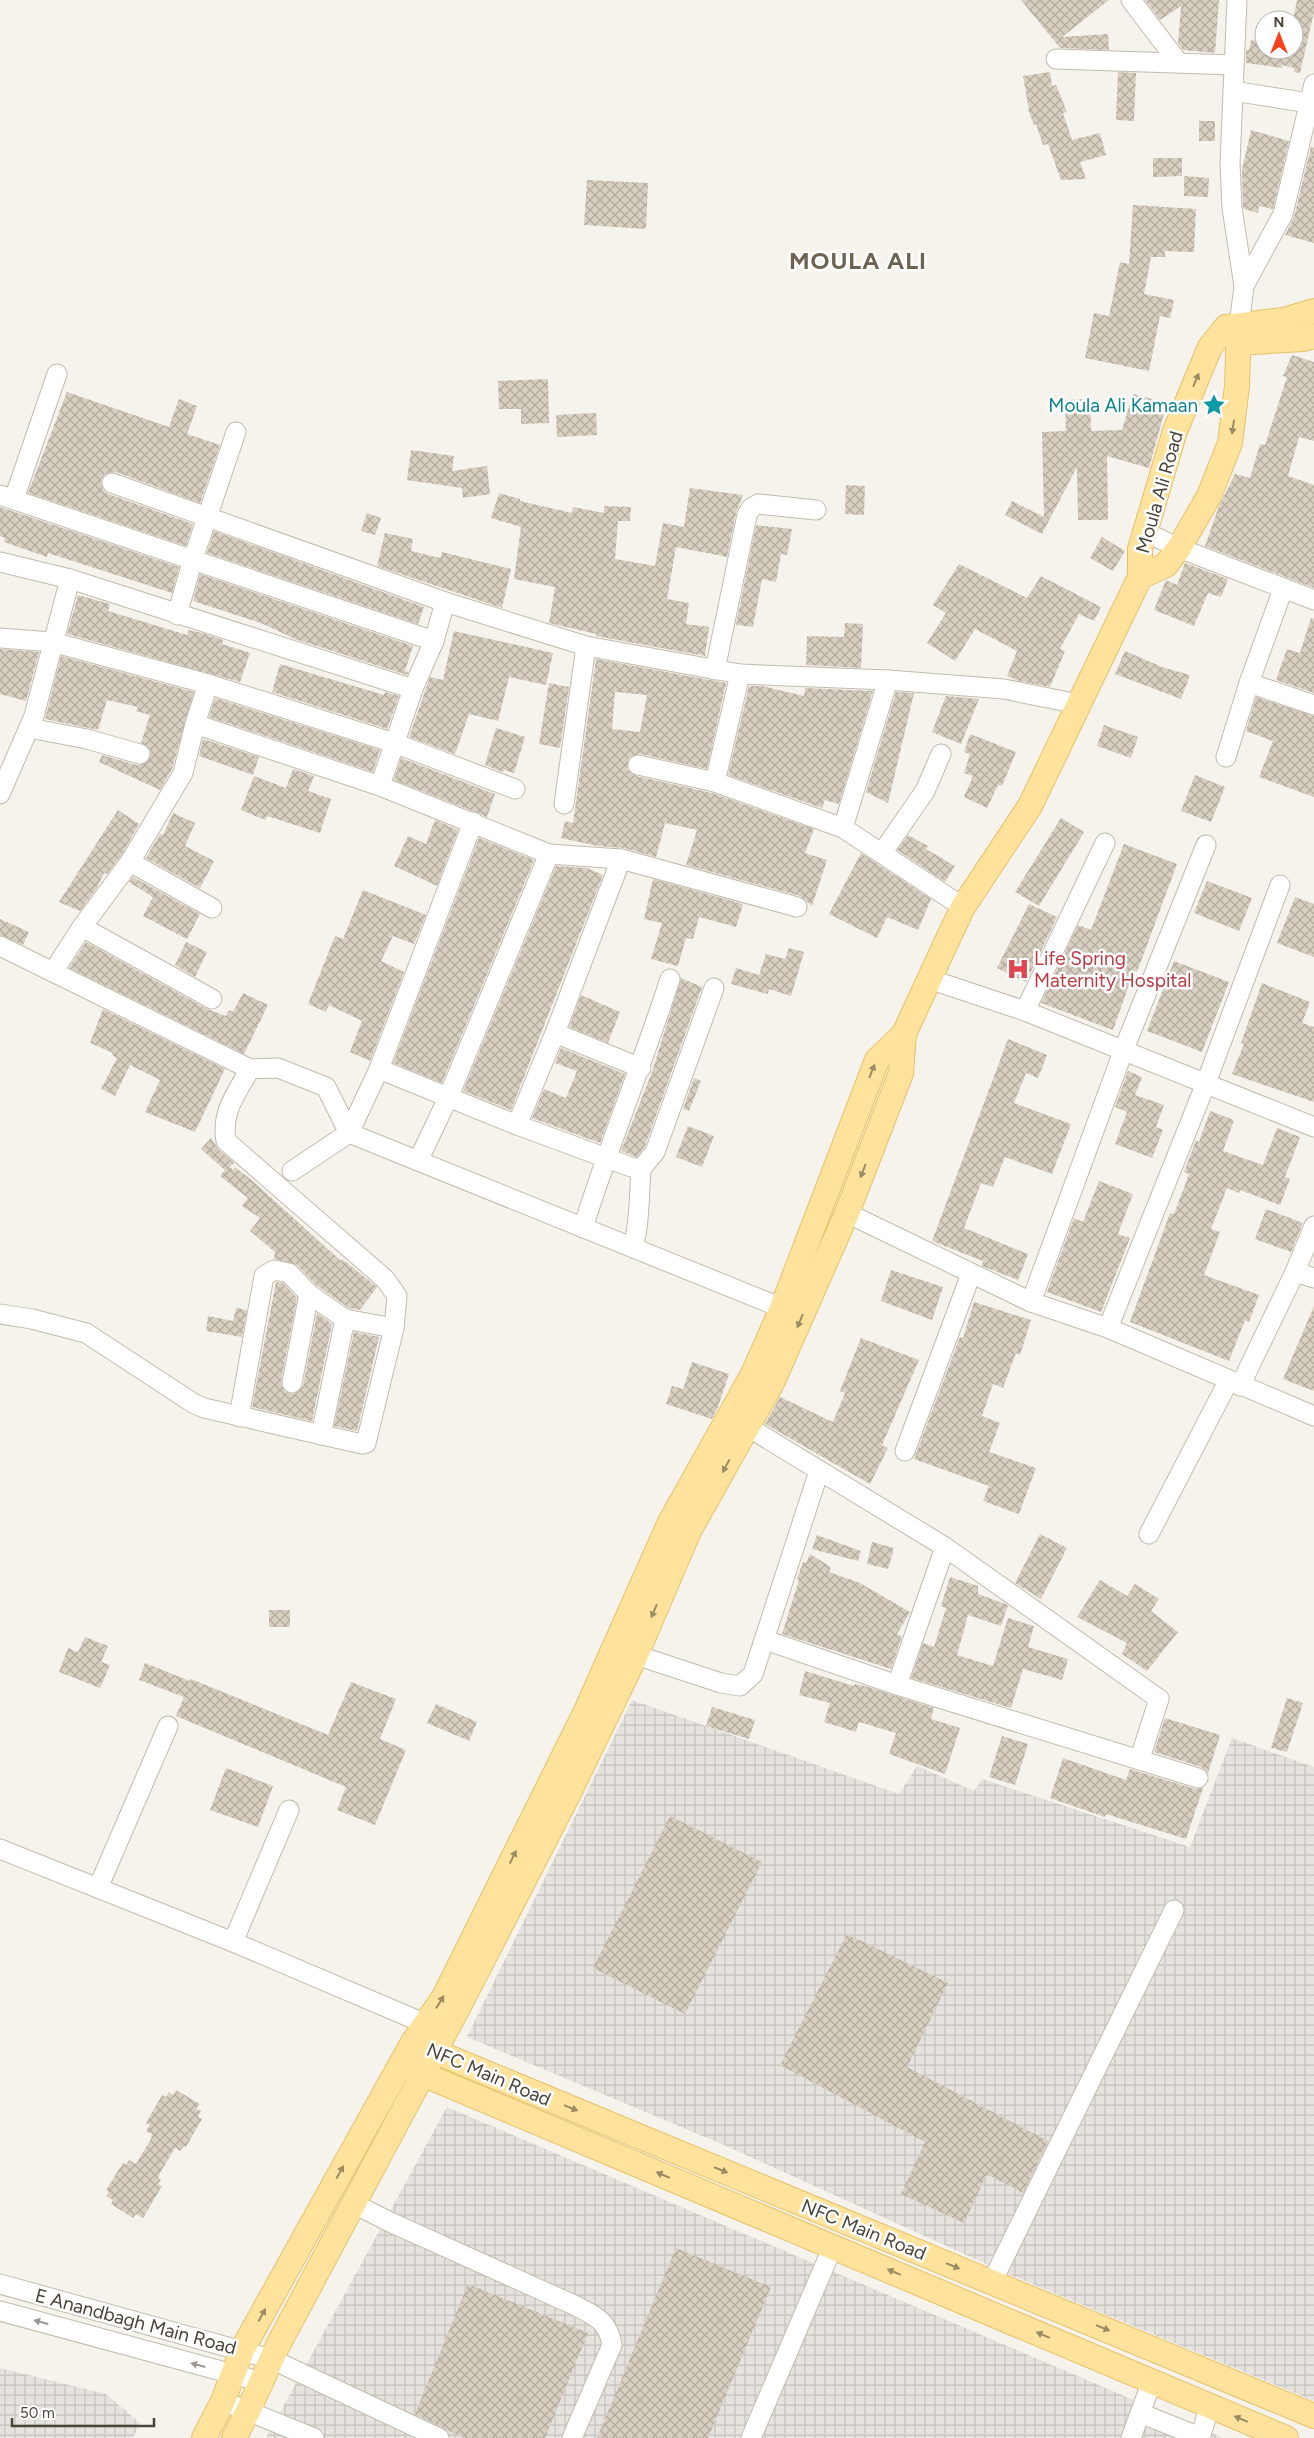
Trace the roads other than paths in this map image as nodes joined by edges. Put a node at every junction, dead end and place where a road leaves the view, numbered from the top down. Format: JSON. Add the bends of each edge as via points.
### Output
{"nodes":[{"id":1,"x":1130,"y":0,"type":"edge"},
{"id":2,"x":1237,"y":0,"type":"edge"},
{"id":3,"x":1056,"y":59,"type":"dead end"},
{"id":4,"x":1178,"y":62,"type":"junction"},
{"id":5,"x":1234,"y":65,"type":"junction"},
{"id":6,"x":1314,"y":84,"type":"edge"},
{"id":7,"x":1233,"y":90,"type":"junction"},
{"id":8,"x":1309,"y":103,"type":"junction"},
{"id":9,"x":1244,"y":286,"type":"junction"},
{"id":10,"x":1314,"y":311,"type":"edge"},
{"id":11,"x":1284,"y":320,"type":"junction"},
{"id":12,"x":1239,"y":334,"type":"junction"},
{"id":13,"x":1310,"y":341,"type":"edge"},
{"id":14,"x":57,"y":374,"type":"dead end"},
{"id":15,"x":236,"y":432,"type":"dead end"},
{"id":16,"x":112,"y":483,"type":"dead end"},
{"id":17,"x":7,"y":497,"type":"edge"},
{"id":18,"x":816,"y":510,"type":"dead end"},
{"id":19,"x":207,"y":517,"type":"junction"},
{"id":20,"x":1145,"y":532,"type":"junction"},
{"id":21,"x":1179,"y":548,"type":"junction"},
{"id":22,"x":192,"y":558,"type":"junction"},
{"id":23,"x":0,"y":562,"type":"edge"},
{"id":24,"x":1140,"y":577,"type":"junction"},
{"id":25,"x":70,"y":579,"type":"junction"},
{"id":26,"x":1283,"y":589,"type":"junction"},
{"id":27,"x":1314,"y":600,"type":"edge"},
{"id":28,"x":445,"y":602,"type":"junction"},
{"id":29,"x":176,"y":615,"type":"junction"},
{"id":30,"x":0,"y":638,"type":"edge"},
{"id":31,"x":434,"y":641,"type":"junction"},
{"id":32,"x":52,"y":642,"type":"junction"},
{"id":33,"x":586,"y":646,"type":"junction"},
{"id":34,"x":715,"y":670,"type":"junction"},
{"id":35,"x":740,"y":674,"type":"junction"},
{"id":36,"x":888,"y":680,"type":"junction"},
{"id":37,"x":1249,"y":683,"type":"junction"},
{"id":38,"x":208,"y":684,"type":"junction"},
{"id":39,"x":413,"y":689,"type":"junction"},
{"id":40,"x":1078,"y":704,"type":"junction"},
{"id":41,"x":1314,"y":705,"type":"edge"},
{"id":42,"x":195,"y":724,"type":"junction"},
{"id":43,"x":29,"y":728,"type":"junction"},
{"id":44,"x":394,"y":744,"type":"junction"},
{"id":45,"x":140,"y":754,"type":"dead end"},
{"id":46,"x":941,"y":754,"type":"dead end"},
{"id":47,"x":1226,"y":757,"type":"dead end"},
{"id":48,"x":638,"y":765,"type":"dead end"},
{"id":49,"x":715,"y":782,"type":"junction"},
{"id":50,"x":380,"y":786,"type":"junction"},
{"id":51,"x":515,"y":789,"type":"dead end"},
{"id":52,"x":0,"y":794,"type":"edge"},
{"id":53,"x":564,"y":804,"type":"dead end"},
{"id":54,"x":473,"y":822,"type":"junction"},
{"id":55,"x":843,"y":828,"type":"junction"},
{"id":56,"x":1105,"y":843,"type":"dead end"},
{"id":57,"x":1206,"y":845,"type":"dead end"},
{"id":58,"x":882,"y":853,"type":"junction"},
{"id":59,"x":549,"y":854,"type":"junction"},
{"id":60,"x":621,"y":859,"type":"junction"},
{"id":61,"x":130,"y":862,"type":"junction"},
{"id":62,"x":1280,"y":885,"type":"dead end"},
{"id":63,"x":798,"y":907,"type":"dead end"},
{"id":64,"x":963,"y":907,"type":"junction"},
{"id":65,"x":212,"y":908,"type":"dead end"},
{"id":66,"x":82,"y":926,"type":"junction"},
{"id":67,"x":0,"y":946,"type":"edge"},
{"id":68,"x":53,"y":972,"type":"junction"},
{"id":69,"x":670,"y":979,"type":"dead end"},
{"id":70,"x":929,"y":979,"type":"junction"},
{"id":71,"x":714,"y":988,"type":"dead end"},
{"id":72,"x":212,"y":999,"type":"dead end"},
{"id":73,"x":1025,"y":1010,"type":"junction"},
{"id":74,"x":555,"y":1034,"type":"junction"},
{"id":75,"x":904,"y":1034,"type":"junction"},
{"id":76,"x":1124,"y":1049,"type":"junction"},
{"id":77,"x":641,"y":1068,"type":"junction"},
{"id":78,"x":250,"y":1069,"type":"junction"},
{"id":79,"x":379,"y":1069,"type":"junction"},
{"id":80,"x":1206,"y":1083,"type":"junction"},
{"id":81,"x":448,"y":1098,"type":"junction"},
{"id":82,"x":517,"y":1125,"type":"junction"},
{"id":83,"x":1314,"y":1127,"type":"edge"},
{"id":84,"x":349,"y":1133,"type":"junction"},
{"id":85,"x":605,"y":1158,"type":"junction"},
{"id":86,"x":418,"y":1161,"type":"junction"},
{"id":87,"x":640,"y":1169,"type":"junction"},
{"id":88,"x":292,"y":1171,"type":"dead end"},
{"id":89,"x":847,"y":1213,"type":"junction"},
{"id":90,"x":1314,"y":1226,"type":"edge"},
{"id":91,"x":583,"y":1228,"type":"junction"},
{"id":92,"x":633,"y":1248,"type":"junction"},
{"id":93,"x":1295,"y":1272,"type":"junction"},
{"id":94,"x":971,"y":1274,"type":"junction"},
{"id":95,"x":1314,"y":1278,"type":"edge"},
{"id":96,"x":309,"y":1294,"type":"junction"},
{"id":97,"x":1031,"y":1302,"type":"junction"},
{"id":98,"x":782,"y":1308,"type":"junction"},
{"id":99,"x":0,"y":1314,"type":"edge"},
{"id":100,"x":345,"y":1319,"type":"junction"},
{"id":101,"x":394,"y":1328,"type":"junction"},
{"id":102,"x":1108,"y":1328,"type":"junction"},
{"id":103,"x":292,"y":1383,"type":"dead end"},
{"id":104,"x":1235,"y":1383,"type":"junction"},
{"id":105,"x":1314,"y":1416,"type":"edge"},
{"id":106,"x":239,"y":1417,"type":"junction"},
{"id":107,"x":748,"y":1427,"type":"junction"},
{"id":108,"x":321,"y":1435,"type":"junction"},
{"id":109,"x":905,"y":1451,"type":"dead end"},
{"id":110,"x":819,"y":1471,"type":"junction"},
{"id":111,"x":1150,"y":1534,"type":"dead end"},
{"id":112,"x":945,"y":1547,"type":"junction"},
{"id":113,"x":765,"y":1640,"type":"junction"},
{"id":114,"x":636,"y":1655,"type":"junction"},
{"id":115,"x":897,"y":1685,"type":"junction"},
{"id":116,"x":168,"y":1726,"type":"dead end"},
{"id":117,"x":1140,"y":1758,"type":"junction"},
{"id":118,"x":1198,"y":1778,"type":"dead end"},
{"id":119,"x":288,"y":1810,"type":"dead end"},
{"id":120,"x":0,"y":1849,"type":"edge"},
{"id":121,"x":98,"y":1888,"type":"junction"},
{"id":122,"x":1174,"y":1910,"type":"dead end"},
{"id":123,"x":233,"y":1942,"type":"junction"},
{"id":124,"x":424,"y":2039,"type":"junction"},
{"id":125,"x":411,"y":2069,"type":"junction"},
{"id":126,"x":354,"y":2204,"type":"junction"},
{"id":127,"x":833,"y":2246,"type":"junction"},
{"id":128,"x":992,"y":2282,"type":"junction"},
{"id":129,"x":0,"y":2284,"type":"edge"},
{"id":130,"x":0,"y":2311,"type":"edge"},
{"id":131,"x":242,"y":2350,"type":"junction"},
{"id":132,"x":271,"y":2358,"type":"junction"},
{"id":133,"x":233,"y":2374,"type":"junction"},
{"id":134,"x":1152,"y":2381,"type":"junction"},
{"id":135,"x":262,"y":2382,"type":"junction"},
{"id":136,"x":223,"y":2401,"type":"junction"},
{"id":137,"x":1210,"y":2405,"type":"junction"},
{"id":138,"x":248,"y":2411,"type":"junction"},
{"id":139,"x":1140,"y":2413,"type":"junction"},
{"id":140,"x":1314,"y":2416,"type":"edge"},
{"id":141,"x":1200,"y":2437,"type":"edge"},
{"id":142,"x":204,"y":2438,"type":"edge"},
{"id":143,"x":234,"y":2438,"type":"edge"},
{"id":144,"x":314,"y":2438,"type":"edge"},
{"id":145,"x":439,"y":2438,"type":"edge"},
{"id":146,"x":572,"y":2438,"type":"edge"},
{"id":147,"x":752,"y":2438,"type":"edge"},
{"id":148,"x":1131,"y":2438,"type":"edge"},
{"id":149,"x":1286,"y":2438,"type":"edge"}],
"edges":[{"from":1,"to":4,"type":"street"},
{"from":2,"to":5,"type":"street"},
{"from":3,"to":4,"type":"street"},
{"from":4,"to":5,"type":"street"},
{"from":5,"to":7,"type":"street"},
{"from":6,"to":8,"type":"street"},
{"from":7,"to":8,"type":"street"},
{"from":7,"to":9,"type":"street","via":[[1231,190]]},
{"from":8,"to":9,"type":"street","via":[[1284,214]]},
{"from":9,"to":12,"type":"street"},
{"from":10,"to":11,"type":"main road","name":"Moula Ali Road"},
{"from":11,"to":12,"type":"main road","name":"Moula Ali Road"},
{"from":11,"to":13,"type":"street"},
{"from":12,"to":13,"type":"main road","name":"Moula Ali Road"},
{"from":20,"to":12,"type":"main road","name":"Moula Ali Road","one_way":true,"via":[[1175,432],[1210,347],[1226,327]]},
{"from":12,"to":21,"type":"main road","one_way":true,"via":[[1230,443],[1209,496]]},
{"from":14,"to":17,"type":"street"},
{"from":15,"to":19,"type":"street"},
{"from":16,"to":19,"type":"street"},
{"from":17,"to":22,"type":"street"},
{"from":18,"to":34,"type":"street","via":[[758,504],[751,508]]},
{"from":19,"to":22,"type":"street"},
{"from":19,"to":28,"type":"street"},
{"from":20,"to":21,"type":"street"},
{"from":20,"to":24,"type":"main road","name":"Moula Ali Road","via":[[1140,549]]},
{"from":21,"to":24,"type":"main road","via":[[1166,566]]},
{"from":21,"to":26,"type":"street"},
{"from":22,"to":29,"type":"street"},
{"from":22,"to":31,"type":"street"},
{"from":23,"to":25,"type":"street"},
{"from":24,"to":40,"type":"main road"},
{"from":25,"to":29,"type":"street"},
{"from":25,"to":32,"type":"street"},
{"from":26,"to":27,"type":"street"},
{"from":26,"to":37,"type":"street"},
{"from":28,"to":31,"type":"street"},
{"from":28,"to":33,"type":"street"},
{"from":29,"to":39,"type":"street"},
{"from":30,"to":32,"type":"street"},
{"from":31,"to":39,"type":"street"},
{"from":32,"to":38,"type":"street"},
{"from":32,"to":43,"type":"street"},
{"from":33,"to":34,"type":"street"},
{"from":33,"to":53,"type":"street"},
{"from":34,"to":35,"type":"street"},
{"from":35,"to":36,"type":"street"},
{"from":35,"to":49,"type":"street"},
{"from":36,"to":40,"type":"street","via":[[1004,689]]},
{"from":36,"to":55,"type":"street"},
{"from":37,"to":41,"type":"street"},
{"from":37,"to":47,"type":"street"},
{"from":38,"to":42,"type":"street"},
{"from":38,"to":44,"type":"street"},
{"from":39,"to":44,"type":"street"},
{"from":40,"to":64,"type":"main road","via":[[1030,806]]},
{"from":42,"to":50,"type":"street"},
{"from":42,"to":61,"type":"street","via":[[184,773]]},
{"from":43,"to":45,"type":"street","via":[[87,739]]},
{"from":43,"to":52,"type":"street"},
{"from":44,"to":50,"type":"street"},
{"from":44,"to":51,"type":"street"},
{"from":46,"to":58,"type":"street","via":[[925,791]]},
{"from":48,"to":49,"type":"street"},
{"from":49,"to":55,"type":"street"},
{"from":50,"to":54,"type":"street"},
{"from":54,"to":59,"type":"street"},
{"from":54,"to":79,"type":"street"},
{"from":55,"to":58,"type":"street"},
{"from":56,"to":73,"type":"street"},
{"from":57,"to":76,"type":"street"},
{"from":58,"to":64,"type":"street"},
{"from":59,"to":60,"type":"street"},
{"from":59,"to":81,"type":"street"},
{"from":60,"to":63,"type":"street"},
{"from":60,"to":74,"type":"street"},
{"from":61,"to":65,"type":"street"},
{"from":61,"to":66,"type":"street"},
{"from":62,"to":80,"type":"street"},
{"from":64,"to":70,"type":"main road"},
{"from":66,"to":68,"type":"street"},
{"from":66,"to":72,"type":"street"},
{"from":67,"to":68,"type":"street"},
{"from":68,"to":78,"type":"street"},
{"from":69,"to":77,"type":"street"},
{"from":70,"to":73,"type":"street"},
{"from":70,"to":75,"type":"main road"},
{"from":71,"to":87,"type":"street","via":[[655,1152]]},
{"from":73,"to":76,"type":"street"},
{"from":74,"to":77,"type":"street"},
{"from":74,"to":82,"type":"street"},
{"from":75,"to":89,"type":"main road","one_way":true,"via":[[901,1073]]},
{"from":98,"to":75,"type":"main road","one_way":true,"via":[[877,1060]]},
{"from":76,"to":80,"type":"street"},
{"from":76,"to":97,"type":"street"},
{"from":77,"to":85,"type":"street"},
{"from":78,"to":84,"type":"street","via":[[278,1068],[326,1087]]},
{"from":78,"to":101,"type":"street","via":[[226,1112],[223,1127],[226,1141],[386,1279],[397,1296]]},
{"from":79,"to":81,"type":"street"},
{"from":79,"to":84,"type":"street"},
{"from":80,"to":83,"type":"street"},
{"from":80,"to":102,"type":"street"},
{"from":81,"to":82,"type":"street"},
{"from":81,"to":86,"type":"street"},
{"from":82,"to":85,"type":"street"},
{"from":84,"to":86,"type":"street"},
{"from":84,"to":88,"type":"street"},
{"from":85,"to":87,"type":"street"},
{"from":85,"to":91,"type":"street"},
{"from":86,"to":91,"type":"street"},
{"from":87,"to":92,"type":"street","via":[[638,1229]]},
{"from":89,"to":94,"type":"street"},
{"from":89,"to":107,"type":"main road","one_way":true,"via":[[788,1349]]},
{"from":90,"to":93,"type":"street"},
{"from":91,"to":92,"type":"street"},
{"from":92,"to":98,"type":"street"},
{"from":93,"to":95,"type":"street"},
{"from":93,"to":104,"type":"street"},
{"from":94,"to":97,"type":"street"},
{"from":94,"to":109,"type":"street"},
{"from":96,"to":100,"type":"street"},
{"from":96,"to":103,"type":"street"},
{"from":96,"to":106,"type":"street","via":[[290,1273],[274,1270],[264,1276]]},
{"from":97,"to":102,"type":"street"},
{"from":124,"to":98,"type":"main road","one_way":true,"via":[[586,1711],[670,1522],[753,1374]]},
{"from":99,"to":106,"type":"street","via":[[86,1333],[193,1403]]},
{"from":100,"to":101,"type":"street"},
{"from":100,"to":108,"type":"street"},
{"from":101,"to":108,"type":"street","via":[[366,1443]]},
{"from":102,"to":104,"type":"street"},
{"from":104,"to":105,"type":"street"},
{"from":104,"to":111,"type":"street"},
{"from":106,"to":108,"type":"street"},
{"from":107,"to":110,"type":"street"},
{"from":107,"to":114,"type":"main road","one_way":true,"via":[[689,1531]]},
{"from":110,"to":112,"type":"street"},
{"from":110,"to":113,"type":"street"},
{"from":112,"to":115,"type":"street"},
{"from":112,"to":117,"type":"street","via":[[1159,1699]]},
{"from":113,"to":114,"type":"street","via":[[752,1674],[740,1686],[720,1683]]},
{"from":113,"to":115,"type":"street"},
{"from":114,"to":124,"type":"main road","via":[[568,1795]]},
{"from":115,"to":117,"type":"street"},
{"from":116,"to":121,"type":"street"},
{"from":117,"to":118,"type":"street"},
{"from":119,"to":123,"type":"street"},
{"from":120,"to":121,"type":"street"},
{"from":121,"to":123,"type":"street"},
{"from":122,"to":128,"type":"street"},
{"from":123,"to":124,"type":"street"},
{"from":124,"to":125,"type":"main road"},
{"from":124,"to":128,"type":"main road","name":"NFC Main Road","one_way":true},
{"from":125,"to":126,"type":"main road"},
{"from":127,"to":125,"type":"main road","name":"NFC Main Road","one_way":true},
{"from":131,"to":125,"type":"main road","one_way":true},
{"from":126,"to":132,"type":"main road"},
{"from":126,"to":146,"type":"street","via":[[601,2320],[610,2332],[612,2345]]},
{"from":134,"to":127,"type":"main road","name":"NFC Main Road","one_way":true},
{"from":127,"to":147,"type":"street"},
{"from":128,"to":140,"type":"main road","name":"NFC Main Road","one_way":true},
{"from":129,"to":131,"type":"street","name":"E Anandbagh Main Road"},
{"from":133,"to":130,"type":"street","name":"E Anandbagh Main Road","one_way":true},
{"from":131,"to":132,"type":"street","name":"E Anandbagh Main Road"},
{"from":131,"to":133,"type":"main road"},
{"from":132,"to":135,"type":"main road"},
{"from":132,"to":145,"type":"street","name":"E Anandbagh Main Road"},
{"from":133,"to":135,"type":"street","name":"E Anandbagh Main Road"},
{"from":133,"to":136,"type":"main road"},
{"from":134,"to":137,"type":"main road","name":"NFC Main Road"},
{"from":134,"to":139,"type":"street"},
{"from":135,"to":138,"type":"main road"},
{"from":136,"to":138,"type":"street"},
{"from":136,"to":142,"type":"main road"},
{"from":137,"to":141,"type":"street"},
{"from":149,"to":137,"type":"main road","name":"NFC Main Road","one_way":true},
{"from":138,"to":143,"type":"main road"},
{"from":138,"to":144,"type":"street"},
{"from":139,"to":141,"type":"street"},
{"from":139,"to":148,"type":"street"}]}
